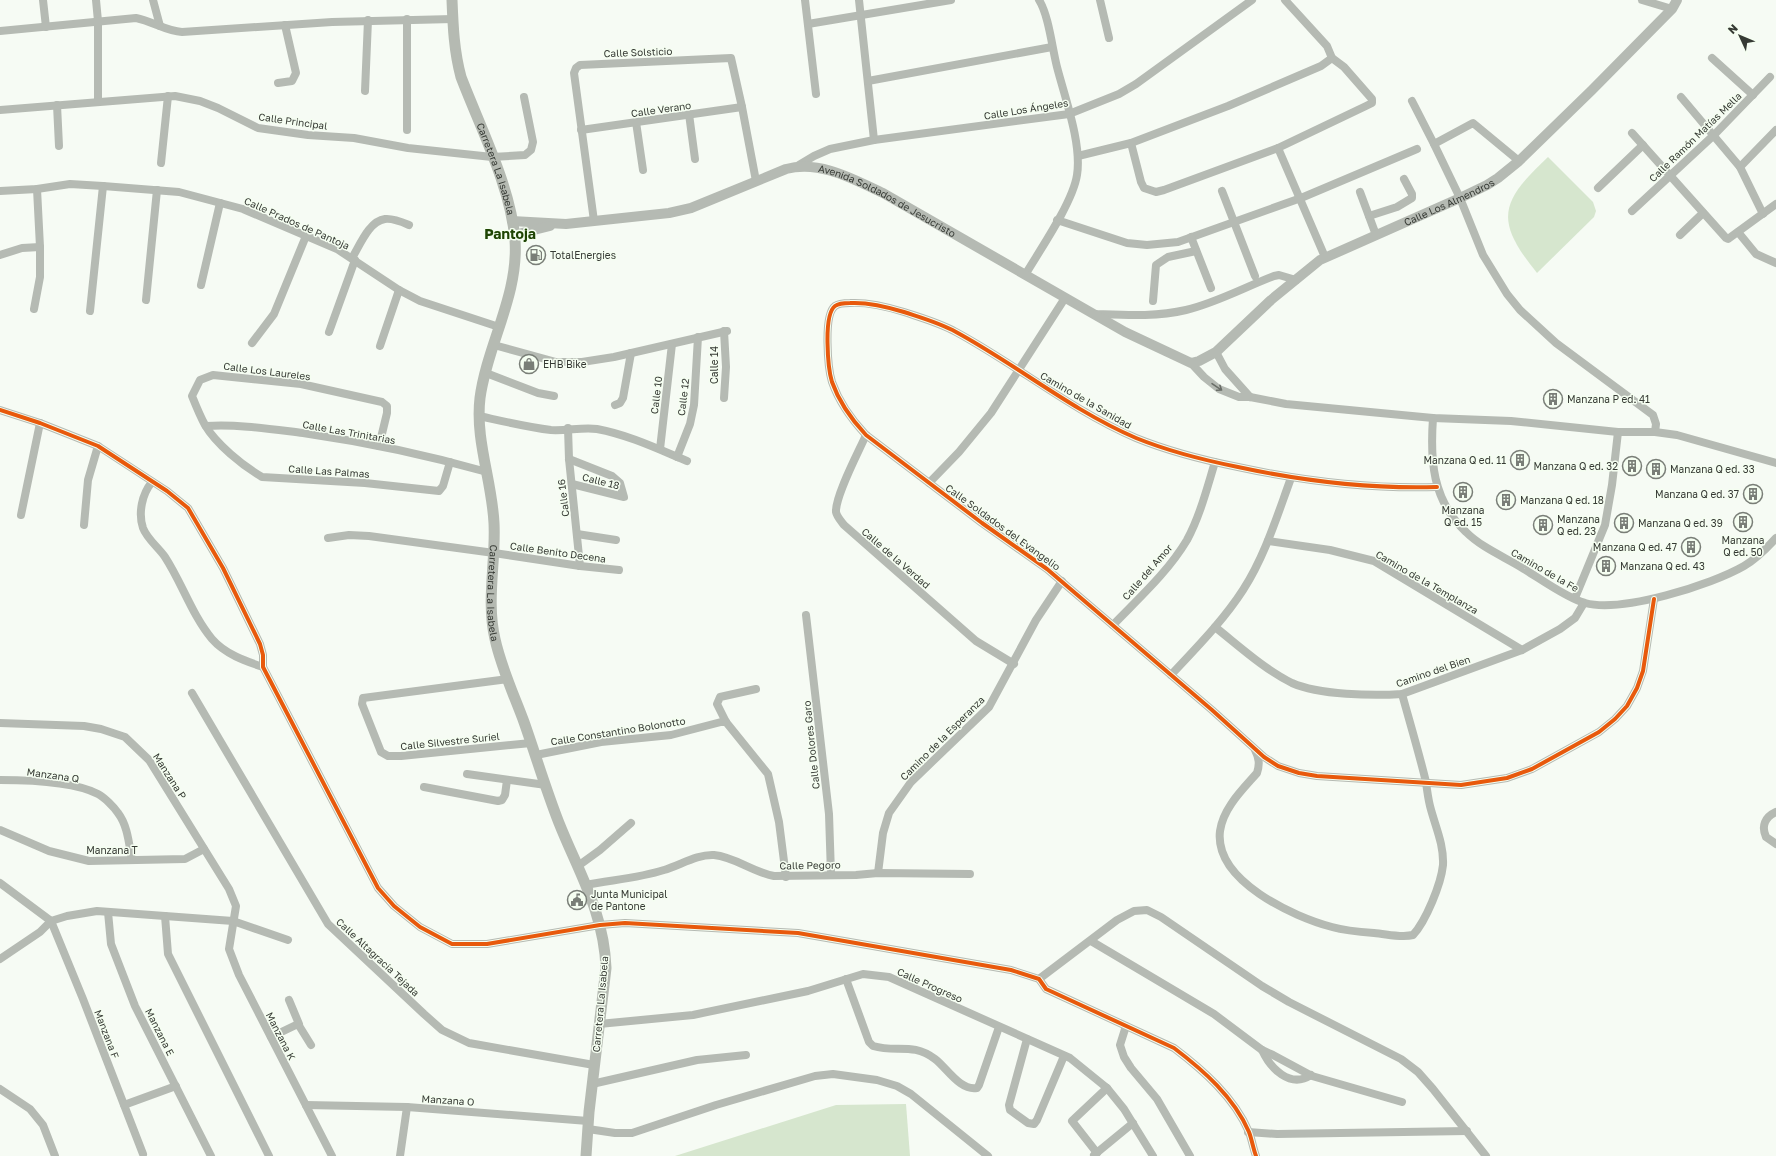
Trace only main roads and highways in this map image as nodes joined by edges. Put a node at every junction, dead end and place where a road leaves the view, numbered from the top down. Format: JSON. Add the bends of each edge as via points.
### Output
{"nodes":[{"id":1,"x":452,"y":0,"type":"edge"},
{"id":2,"x":586,"y":1156,"type":"edge"}],
"edges":[{"from":1,"to":2,"type":"main road","name":"Carretera La Isabela","via":[[454,45],[461,77],[503,184],[515,243],[511,284],[480,398],[481,437],[493,515],[491,617],[495,640],[559,823],[597,912],[605,950],[606,968]]}]}
